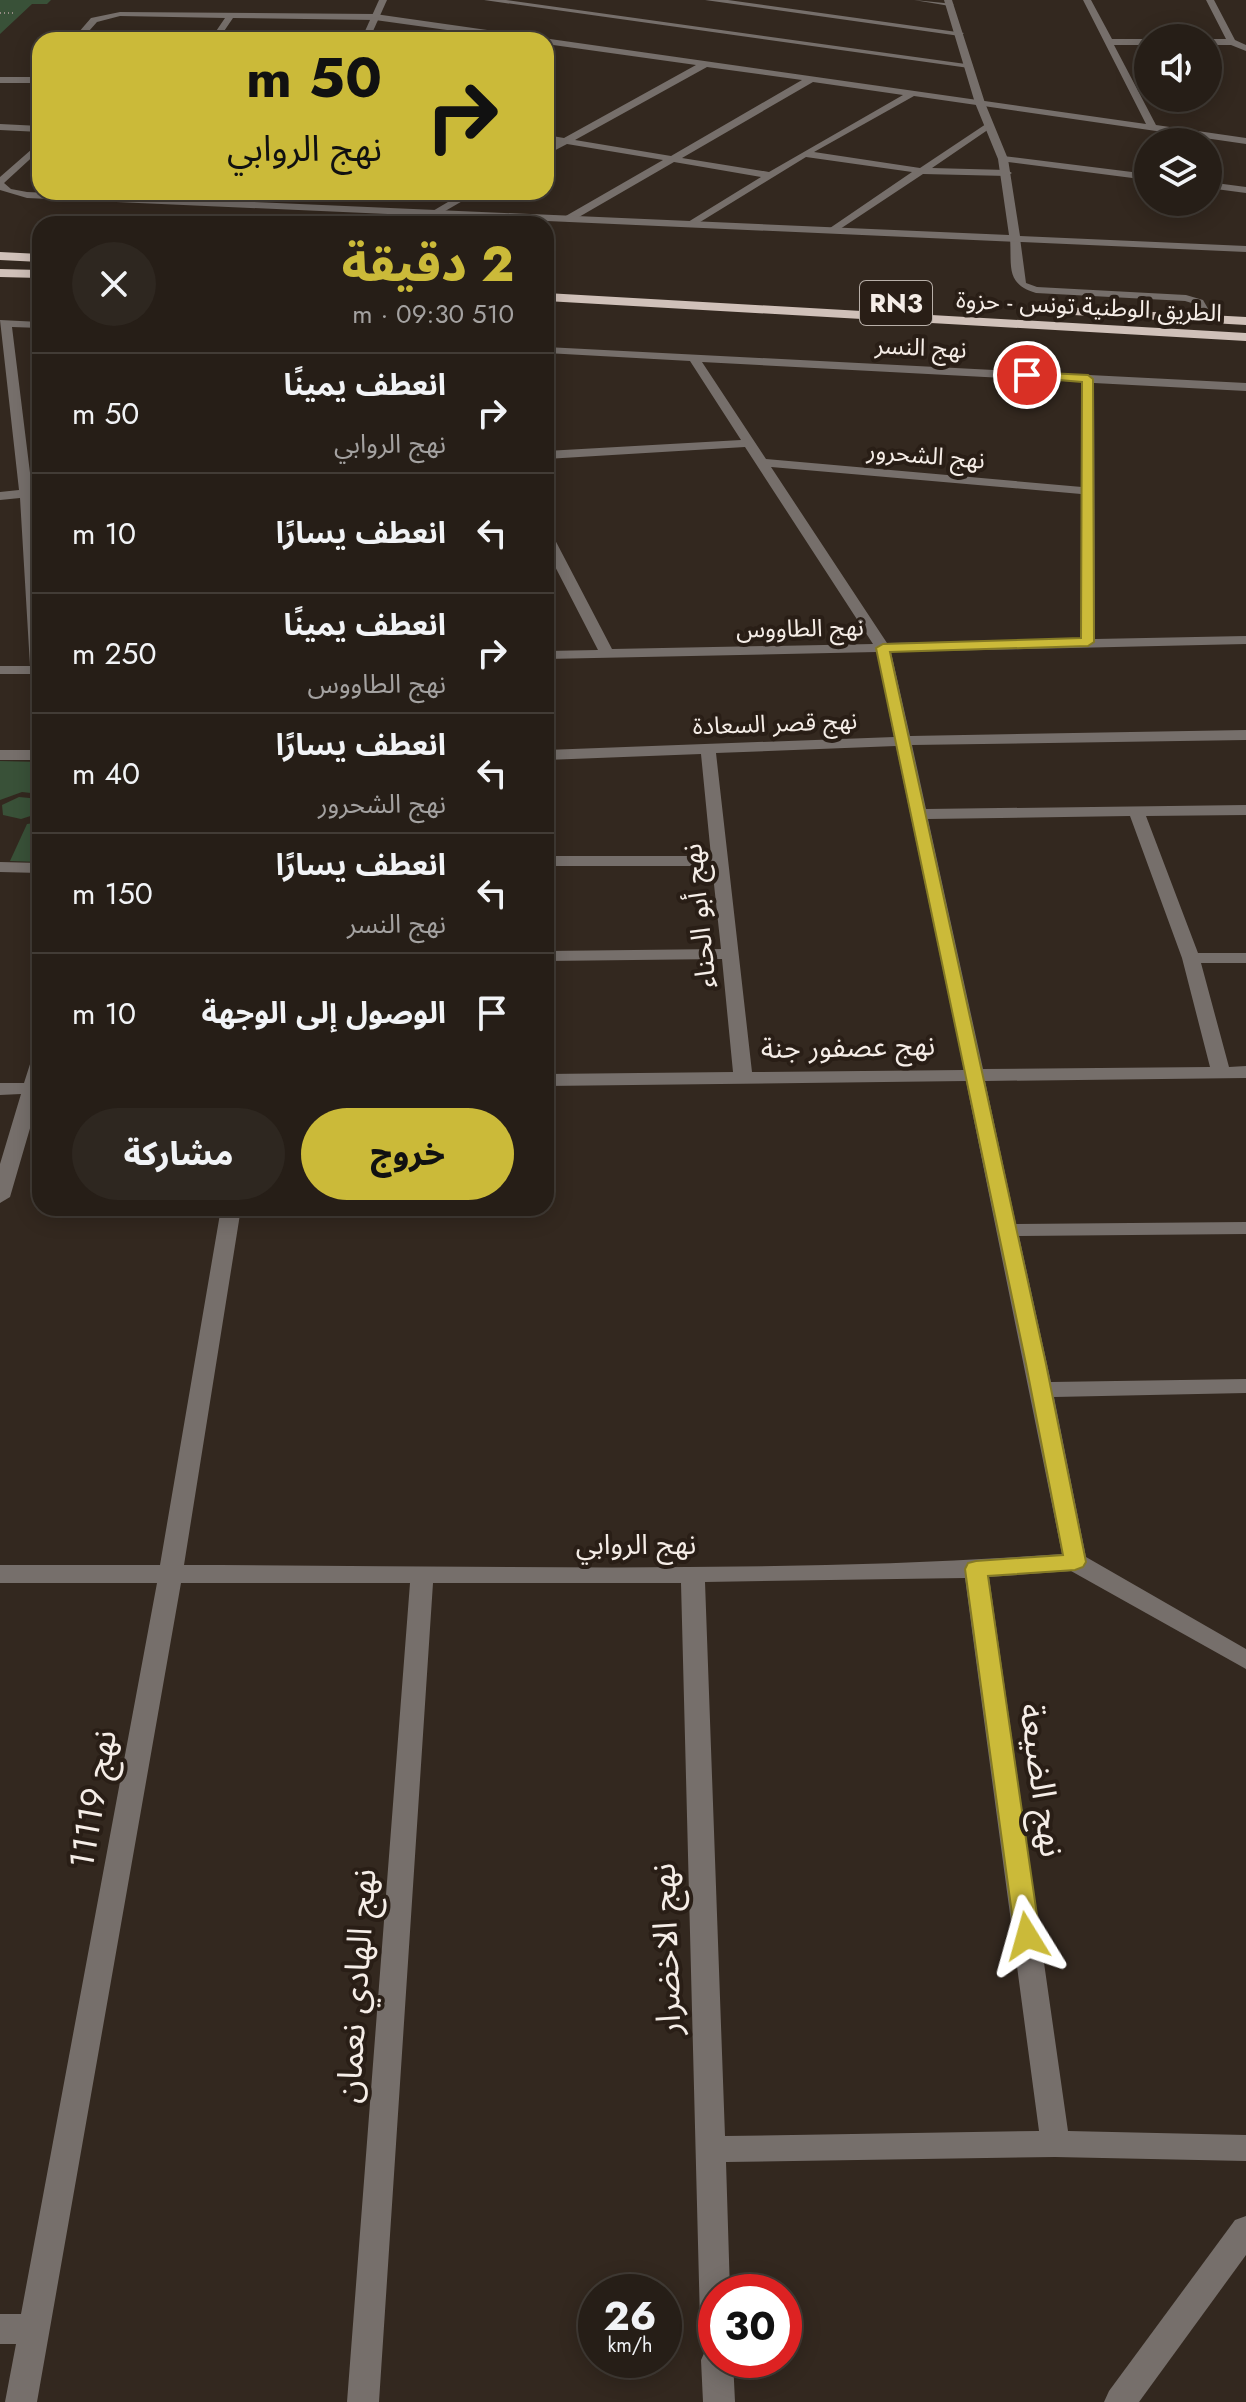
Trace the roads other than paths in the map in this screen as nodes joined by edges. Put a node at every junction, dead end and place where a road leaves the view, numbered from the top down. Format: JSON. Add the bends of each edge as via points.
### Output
{"nodes":[{"id":1,"x":383,"y":0,"type":"edge"},
{"id":2,"x":488,"y":0,"type":"edge"},
{"id":3,"x":918,"y":0,"type":"edge"},
{"id":4,"x":1087,"y":0,"type":"edge"},
{"id":5,"x":1210,"y":0,"type":"edge"},
{"id":6,"x":949,"y":2,"type":"edge"},
{"id":7,"x":712,"y":4,"type":"edge"},
{"id":8,"x":231,"y":15,"type":"junction"},
{"id":9,"x":375,"y":17,"type":"junction"},
{"id":10,"x":83,"y":32,"type":"edge"},
{"id":11,"x":219,"y":32,"type":"edge"},
{"id":12,"x":368,"y":32,"type":"edge"},
{"id":13,"x":488,"y":32,"type":"edge"},
{"id":14,"x":960,"y":33,"type":"junction"},
{"id":15,"x":554,"y":41,"type":"edge"},
{"id":16,"x":1108,"y":42,"type":"junction"},
{"id":17,"x":1134,"y":42,"type":"edge"},
{"id":18,"x":1222,"y":42,"type":"edge"},
{"id":19,"x":1232,"y":42,"type":"junction"},
{"id":20,"x":570,"y":43,"type":"junction"},
{"id":21,"x":656,"y":47,"type":"dead end"},
{"id":22,"x":1246,"y":48,"type":"edge"},
{"id":23,"x":554,"y":51,"type":"edge"},
{"id":24,"x":644,"y":53,"type":"junction"},
{"id":25,"x":707,"y":63,"type":"junction"},
{"id":26,"x":969,"y":65,"type":"junction"},
{"id":27,"x":813,"y":78,"type":"junction"},
{"id":28,"x":0,"y":80,"type":"edge"},
{"id":29,"x":32,"y":80,"type":"edge"},
{"id":30,"x":913,"y":93,"type":"junction"},
{"id":31,"x":980,"y":103,"type":"junction"},
{"id":32,"x":989,"y":125,"type":"junction"},
{"id":33,"x":1152,"y":126,"type":"junction"},
{"id":34,"x":0,"y":127,"type":"edge"},
{"id":35,"x":32,"y":129,"type":"edge"},
{"id":36,"x":554,"y":139,"type":"edge"},
{"id":37,"x":565,"y":141,"type":"junction"},
{"id":38,"x":1246,"y":141,"type":"edge"},
{"id":39,"x":554,"y":147,"type":"edge"},
{"id":40,"x":32,"y":153,"type":"edge"},
{"id":41,"x":804,"y":154,"type":"junction"},
{"id":42,"x":669,"y":158,"type":"junction"},
{"id":43,"x":1003,"y":159,"type":"junction"},
{"id":44,"x":923,"y":171,"type":"junction"},
{"id":45,"x":1007,"y":173,"type":"junction"},
{"id":46,"x":770,"y":175,"type":"junction"},
{"id":47,"x":1134,"y":175,"type":"edge"},
{"id":48,"x":0,"y":183,"type":"edge"},
{"id":49,"x":1222,"y":187,"type":"edge"},
{"id":50,"x":1246,"y":190,"type":"edge"},
{"id":51,"x":32,"y":195,"type":"edge"},
{"id":52,"x":136,"y":200,"type":"edge"},
{"id":53,"x":458,"y":200,"type":"edge"},
{"id":54,"x":436,"y":212,"type":"junction"},
{"id":55,"x":511,"y":216,"type":"edge"},
{"id":56,"x":554,"y":218,"type":"edge"},
{"id":57,"x":568,"y":219,"type":"junction"},
{"id":58,"x":692,"y":224,"type":"junction"},
{"id":59,"x":834,"y":230,"type":"junction"},
{"id":60,"x":1015,"y":238,"type":"junction"},
{"id":61,"x":1246,"y":249,"type":"edge"},
{"id":62,"x":0,"y":256,"type":"edge"},
{"id":63,"x":32,"y":258,"type":"edge"},
{"id":64,"x":0,"y":273,"type":"edge"},
{"id":65,"x":32,"y":274,"type":"edge"},
{"id":66,"x":554,"y":284,"type":"edge"},
{"id":67,"x":554,"y":297,"type":"edge"},
{"id":68,"x":830,"y":299,"type":"dead end"},
{"id":69,"x":1034,"y":310,"type":"dead end"},
{"id":70,"x":1208,"y":319,"type":"junction"},
{"id":71,"x":1246,"y":321,"type":"edge"},
{"id":72,"x":3,"y":323,"type":"edge"},
{"id":73,"x":32,"y":325,"type":"edge"},
{"id":74,"x":1246,"y":337,"type":"edge"},
{"id":75,"x":554,"y":350,"type":"edge"},
{"id":76,"x":693,"y":357,"type":"junction"},
{"id":77,"x":1088,"y":379,"type":"junction"},
{"id":78,"x":1246,"y":387,"type":"edge"},
{"id":79,"x":747,"y":443,"type":"junction"},
{"id":80,"x":554,"y":455,"type":"edge"},
{"id":81,"x":760,"y":462,"type":"junction"},
{"id":82,"x":32,"y":487,"type":"edge"},
{"id":83,"x":1088,"y":491,"type":"junction"},
{"id":84,"x":32,"y":493,"type":"edge"},
{"id":85,"x":0,"y":496,"type":"edge"},
{"id":86,"x":554,"y":551,"type":"edge"},
{"id":87,"x":1246,"y":640,"type":"edge"},
{"id":88,"x":1088,"y":642,"type":"junction"},
{"id":89,"x":883,"y":648,"type":"junction"},
{"id":90,"x":607,"y":653,"type":"junction"},
{"id":91,"x":554,"y":655,"type":"edge"},
{"id":92,"x":0,"y":670,"type":"edge"},
{"id":93,"x":32,"y":670,"type":"edge"},
{"id":94,"x":1246,"y":735,"type":"edge"},
{"id":95,"x":903,"y":741,"type":"junction"},
{"id":96,"x":708,"y":750,"type":"junction"},
{"id":97,"x":0,"y":755,"type":"edge"},
{"id":98,"x":32,"y":755,"type":"edge"},
{"id":99,"x":554,"y":755,"type":"edge"},
{"id":100,"x":1246,"y":810,"type":"edge"},
{"id":101,"x":1136,"y":812,"type":"junction"},
{"id":102,"x":920,"y":814,"type":"junction"},
{"id":103,"x":554,"y":861,"type":"edge"},
{"id":104,"x":719,"y":861,"type":"junction"},
{"id":105,"x":0,"y":867,"type":"edge"},
{"id":106,"x":32,"y":868,"type":"edge"},
{"id":107,"x":728,"y":954,"type":"junction"},
{"id":108,"x":554,"y":956,"type":"edge"},
{"id":109,"x":1191,"y":958,"type":"junction"},
{"id":110,"x":1246,"y":958,"type":"edge"},
{"id":111,"x":1221,"y":1072,"type":"junction"},
{"id":112,"x":1246,"y":1072,"type":"edge"},
{"id":113,"x":974,"y":1073,"type":"junction"},
{"id":114,"x":743,"y":1076,"type":"junction"},
{"id":115,"x":554,"y":1080,"type":"edge"},
{"id":116,"x":32,"y":1088,"type":"edge"},
{"id":117,"x":0,"y":1089,"type":"edge"},
{"id":118,"x":32,"y":1100,"type":"edge"},
{"id":119,"x":0,"y":1197,"type":"edge"},
{"id":120,"x":230,"y":1216,"type":"edge"},
{"id":121,"x":1246,"y":1228,"type":"edge"},
{"id":122,"x":1008,"y":1230,"type":"junction"},
{"id":123,"x":1246,"y":1386,"type":"edge"},
{"id":124,"x":1042,"y":1390,"type":"junction"},
{"id":125,"x":1075,"y":1562,"type":"junction"},
{"id":126,"x":976,"y":1569,"type":"junction"},
{"id":127,"x":171,"y":1572,"type":"junction"},
{"id":128,"x":0,"y":1574,"type":"edge"},
{"id":129,"x":693,"y":1574,"type":"junction"},
{"id":130,"x":422,"y":1575,"type":"junction"},
{"id":131,"x":1246,"y":1660,"type":"edge"},
{"id":132,"x":1055,"y":2144,"type":"junction"},
{"id":133,"x":1246,"y":2148,"type":"edge"},
{"id":134,"x":711,"y":2149,"type":"junction"},
{"id":135,"x":1246,"y":2230,"type":"edge"},
{"id":136,"x":715,"y":2274,"type":"edge"},
{"id":137,"x":0,"y":2329,"type":"edge"},
{"id":138,"x":33,"y":2329,"type":"junction"},
{"id":139,"x":718,"y":2378,"type":"edge"},
{"id":140,"x":21,"y":2402,"type":"edge"},
{"id":141,"x":363,"y":2402,"type":"edge"},
{"id":142,"x":719,"y":2402,"type":"edge"},
{"id":143,"x":1120,"y":2402,"type":"edge"}],
"edges":[{"from":1,"to":9,"type":"street"},
{"from":2,"to":26,"type":"street","via":[[679,30],[692,24]]},
{"from":3,"to":6,"type":"street"},
{"from":4,"to":16,"type":"street"},
{"from":5,"to":19,"type":"street"},
{"from":6,"to":14,"type":"street"},
{"from":7,"to":14,"type":"street"},
{"from":8,"to":9,"type":"street"},
{"from":8,"to":10,"type":"street","via":[[108,15]]},
{"from":8,"to":11,"type":"street"},
{"from":9,"to":12,"type":"street"},
{"from":9,"to":13,"type":"street"},
{"from":14,"to":26,"type":"street"},
{"from":15,"to":20,"type":"street"},
{"from":16,"to":17,"type":"street"},
{"from":16,"to":33,"type":"street"},
{"from":18,"to":19,"type":"street"},
{"from":19,"to":22,"type":"street"},
{"from":20,"to":23,"type":"street"},
{"from":20,"to":24,"type":"street"},
{"from":21,"to":24,"type":"street"},
{"from":24,"to":25,"type":"street"},
{"from":25,"to":27,"type":"street"},
{"from":25,"to":37,"type":"street"},
{"from":26,"to":31,"type":"street"},
{"from":27,"to":30,"type":"street"},
{"from":27,"to":42,"type":"street"},
{"from":28,"to":29,"type":"street"},
{"from":30,"to":31,"type":"street"},
{"from":30,"to":41,"type":"street"},
{"from":31,"to":32,"type":"street"},
{"from":31,"to":33,"type":"street"},
{"from":32,"to":43,"type":"street"},
{"from":32,"to":44,"type":"street"},
{"from":33,"to":38,"type":"street"},
{"from":34,"to":35,"type":"street"},
{"from":36,"to":37,"type":"street"},
{"from":37,"to":39,"type":"street"},
{"from":37,"to":42,"type":"street"},
{"from":40,"to":48,"type":"street"},
{"from":41,"to":44,"type":"street"},
{"from":41,"to":46,"type":"street"},
{"from":42,"to":46,"type":"street"},
{"from":42,"to":57,"type":"street"},
{"from":43,"to":45,"type":"street"},
{"from":43,"to":47,"type":"street"},
{"from":44,"to":45,"type":"street"},
{"from":44,"to":59,"type":"street"},
{"from":45,"to":60,"type":"street"},
{"from":46,"to":58,"type":"street"},
{"from":48,"to":51,"type":"street","via":[[8,191]]},
{"from":49,"to":50,"type":"street"},
{"from":52,"to":54,"type":"street"},
{"from":53,"to":54,"type":"street"},
{"from":54,"to":55,"type":"street"},
{"from":56,"to":57,"type":"street"},
{"from":57,"to":58,"type":"street"},
{"from":58,"to":59,"type":"street"},
{"from":59,"to":60,"type":"street"},
{"from":60,"to":61,"type":"street"},
{"from":60,"to":70,"type":"street","via":[[1019,282],[1028,288],[1186,298],[1199,302]]},
{"from":62,"to":63,"type":"highway"},
{"from":64,"to":65,"type":"highway"},
{"from":66,"to":68,"type":"highway","number":"RN3"},
{"from":67,"to":74,"type":"highway","name":"الطريق الوطنية تونس - حزوة","number":"RN3"},
{"from":69,"to":70,"type":"highway","name":"الطريق الوطنية تونس - حزوة"},
{"from":70,"to":71,"type":"highway","name":"الطريق الوطنية تونس - حزوة"},
{"from":72,"to":73,"type":"street"},
{"from":72,"to":82,"type":"street"},
{"from":75,"to":76,"type":"street","name":"نهج النسر"},
{"from":76,"to":77,"type":"street","name":"نهج النسر"},
{"from":76,"to":79,"type":"street"},
{"from":77,"to":78,"type":"street","name":"نهج النسر"},
{"from":77,"to":83,"type":"street"},
{"from":79,"to":80,"type":"street"},
{"from":79,"to":81,"type":"street"},
{"from":81,"to":83,"type":"street","name":"نهج الشحرور"},
{"from":81,"to":89,"type":"street"},
{"from":83,"to":88,"type":"street"},
{"from":84,"to":85,"type":"street"},
{"from":86,"to":90,"type":"street"},
{"from":87,"to":88,"type":"street","name":"نهج الطاووس"},
{"from":88,"to":89,"type":"street","name":"نهج الطاووس"},
{"from":89,"to":90,"type":"street","name":"نهج الطاووس"},
{"from":89,"to":95,"type":"street"},
{"from":90,"to":91,"type":"street","name":"نهج الطاووس"},
{"from":92,"to":93,"type":"street"},
{"from":94,"to":95,"type":"street","name":"نهج قصر السعادة"},
{"from":95,"to":96,"type":"street","name":"نهج قصر السعادة"},
{"from":95,"to":102,"type":"street"},
{"from":96,"to":99,"type":"street","name":"نهج قصر السعادة"},
{"from":96,"to":104,"type":"street","name":"نهج أبو الحناء"},
{"from":97,"to":98,"type":"street"},
{"from":100,"to":101,"type":"street"},
{"from":101,"to":102,"type":"street"},
{"from":101,"to":109,"type":"street"},
{"from":102,"to":113,"type":"street"},
{"from":103,"to":104,"type":"street"},
{"from":104,"to":107,"type":"street","name":"نهج أبو الحناء"},
{"from":105,"to":106,"type":"street"},
{"from":107,"to":108,"type":"street"},
{"from":107,"to":114,"type":"street","name":"نهج أبو الحناء"},
{"from":109,"to":110,"type":"street"},
{"from":109,"to":111,"type":"street"},
{"from":111,"to":112,"type":"street","name":"نهج عصفور جنة"},
{"from":111,"to":113,"type":"street","name":"نهج عصفور جنة"},
{"from":113,"to":114,"type":"street","name":"نهج عصفور جنة"},
{"from":113,"to":122,"type":"street"},
{"from":114,"to":115,"type":"street","name":"نهج عصفور جنة"},
{"from":116,"to":117,"type":"street"},
{"from":118,"to":119,"type":"street"},
{"from":120,"to":127,"type":"street","name":"نهج 11119"},
{"from":121,"to":122,"type":"street"},
{"from":122,"to":124,"type":"street"},
{"from":123,"to":124,"type":"street"},
{"from":124,"to":125,"type":"street"},
{"from":125,"to":126,"type":"street","name":"نهج الروابي"},
{"from":125,"to":131,"type":"street"},
{"from":126,"to":129,"type":"street","name":"نهج الروابي"},
{"from":126,"to":132,"type":"street","name":"نهج الضيعة"},
{"from":127,"to":128,"type":"street","name":"نهج الروابي"},
{"from":127,"to":130,"type":"street","name":"نهج الروابي"},
{"from":127,"to":138,"type":"street","name":"نهج 11119"},
{"from":129,"to":130,"type":"street","name":"نهج الروابي"},
{"from":129,"to":134,"type":"street","name":"نهج الاخضرار"},
{"from":130,"to":141,"type":"street","name":"نهج الهادي نعمان"},
{"from":132,"to":133,"type":"street"},
{"from":132,"to":134,"type":"street"},
{"from":134,"to":136,"type":"street","name":"نهج الاخضرار"},
{"from":135,"to":143,"type":"street"},
{"from":137,"to":138,"type":"street"},
{"from":138,"to":140,"type":"street","name":"نهج 11119"},
{"from":139,"to":142,"type":"street"}]}
